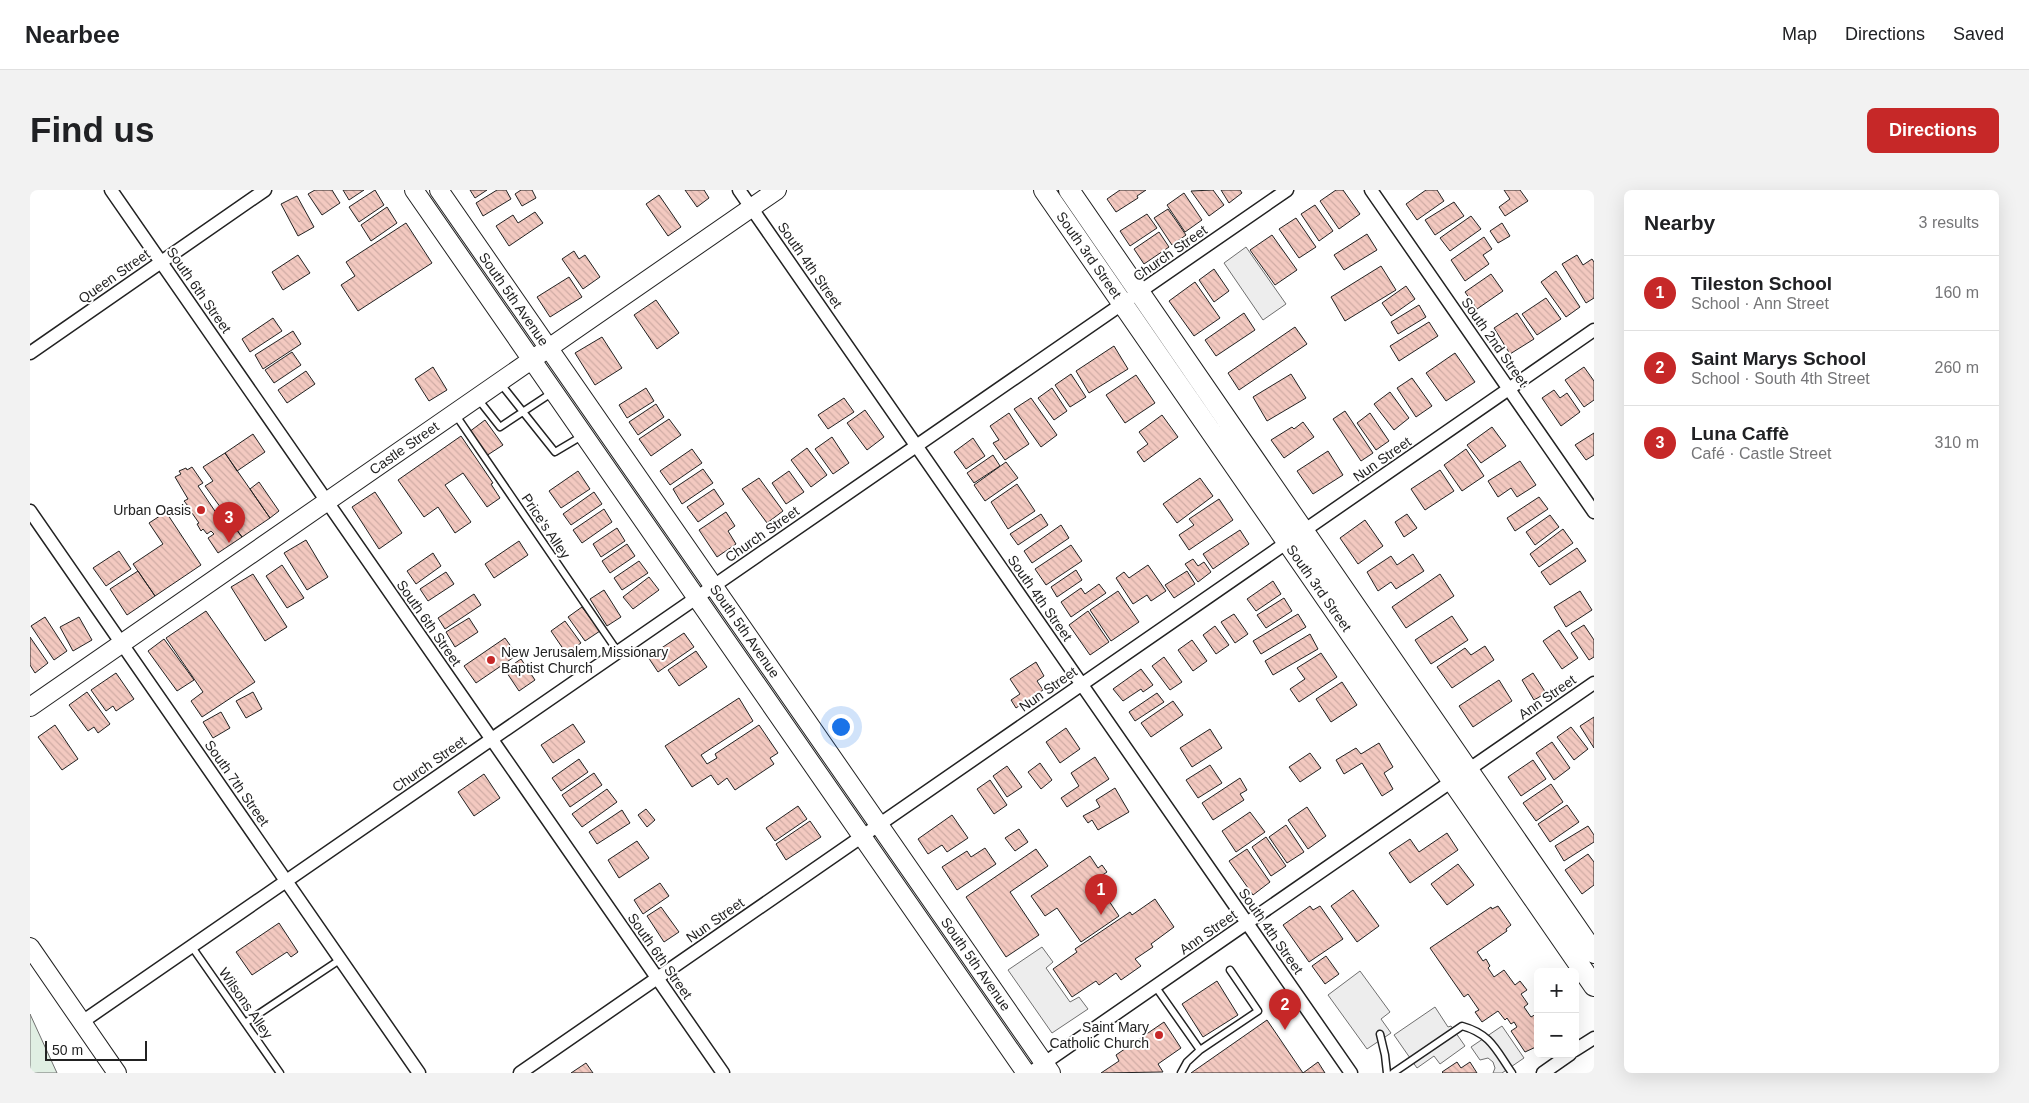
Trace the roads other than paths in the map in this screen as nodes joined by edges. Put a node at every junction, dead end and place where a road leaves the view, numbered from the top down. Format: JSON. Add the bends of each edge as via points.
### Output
{"nodes":[{"id":1,"x":111,"y":190,"type":"edge"},
{"id":2,"x":265,"y":190,"type":"edge"},
{"id":3,"x":414,"y":190,"type":"edge"},
{"id":4,"x":739,"y":190,"type":"edge"},
{"id":5,"x":777,"y":190,"type":"edge"},
{"id":6,"x":1044,"y":190,"type":"edge"},
{"id":7,"x":1069,"y":190,"type":"edge"},
{"id":8,"x":1287,"y":190,"type":"edge"},
{"id":9,"x":1371,"y":190,"type":"edge"},
{"id":10,"x":444,"y":192,"type":"edge"},
{"id":11,"x":752,"y":208,"type":"junction"},
{"id":12,"x":161,"y":262,"type":"junction"},
{"id":13,"x":1140,"y":292,"type":"junction"},
{"id":14,"x":1123,"y":303,"type":"junction"},
{"id":15,"x":1594,"y":330,"type":"edge"},
{"id":16,"x":548,"y":348,"type":"junction"},
{"id":17,"x":30,"y":353,"type":"edge"},
{"id":18,"x":532,"y":360,"type":"junction"},
{"id":19,"x":500,"y":382,"type":"junction"},
{"id":20,"x":1509,"y":389,"type":"junction"},
{"id":21,"x":554,"y":391,"type":"junction"},
{"id":22,"x":477,"y":398,"type":"junction"},
{"id":23,"x":523,"y":412,"type":"junction"},
{"id":24,"x":454,"y":413,"type":"junction"},
{"id":25,"x":584,"y":435,"type":"junction"},
{"id":26,"x":917,"y":446,"type":"junction"},
{"id":27,"x":327,"y":502,"type":"junction"},
{"id":28,"x":30,"y":511,"type":"edge"},
{"id":29,"x":1594,"y":512,"type":"edge"},
{"id":30,"x":1295,"y":537,"type":"junction"},
{"id":31,"x":714,"y":586,"type":"junction"},
{"id":32,"x":697,"y":598,"type":"junction"},
{"id":33,"x":122,"y":643,"type":"junction"},
{"id":34,"x":618,"y":652,"type":"junction"},
{"id":35,"x":1594,"y":683,"type":"edge"},
{"id":36,"x":1082,"y":684,"type":"junction"},
{"id":37,"x":30,"y":706,"type":"edge"},
{"id":38,"x":492,"y":740,"type":"junction"},
{"id":39,"x":1460,"y":775,"type":"junction"},
{"id":40,"x":879,"y":825,"type":"junction"},
{"id":41,"x":862,"y":837,"type":"junction"},
{"id":42,"x":286,"y":881,"type":"junction"},
{"id":43,"x":1247,"y":923,"type":"junction"},
{"id":44,"x":30,"y":947,"type":"edge"},
{"id":45,"x":192,"y":947,"type":"junction"},
{"id":46,"x":1594,"y":953,"type":"edge"},
{"id":47,"x":341,"y":959,"type":"junction"},
{"id":48,"x":1230,"y":970,"type":"dead end"},
{"id":49,"x":657,"y":978,"type":"junction"},
{"id":50,"x":1155,"y":986,"type":"junction"},
{"id":51,"x":1594,"y":986,"type":"edge"},
{"id":52,"x":82,"y":1022,"type":"junction"},
{"id":53,"x":245,"y":1022,"type":"junction"},
{"id":54,"x":1380,"y":1034,"type":"dead end"},
{"id":55,"x":1594,"y":1038,"type":"edge"},
{"id":56,"x":1579,"y":1047,"type":"edge"},
{"id":57,"x":1200,"y":1050,"type":"junction"},
{"id":58,"x":1564,"y":1058,"type":"edge"},
{"id":59,"x":1041,"y":1070,"type":"edge"},
{"id":60,"x":117,"y":1073,"type":"edge"},
{"id":61,"x":280,"y":1073,"type":"edge"},
{"id":62,"x":419,"y":1073,"type":"edge"},
{"id":63,"x":520,"y":1073,"type":"edge"},
{"id":64,"x":722,"y":1073,"type":"edge"},
{"id":65,"x":1026,"y":1073,"type":"edge"},
{"id":66,"x":1181,"y":1073,"type":"edge"},
{"id":67,"x":1351,"y":1073,"type":"edge"},
{"id":68,"x":1387,"y":1073,"type":"edge"},
{"id":69,"x":1393,"y":1073,"type":"edge"},
{"id":70,"x":1512,"y":1073,"type":"edge"},
{"id":71,"x":1542,"y":1073,"type":"edge"}],
"edges":[{"from":1,"to":12,"type":"street","name":"South 6th Street"},
{"from":2,"to":12,"type":"street","name":"Queen Street"},
{"from":3,"to":18,"type":"street","name":"South 5th Avenue"},
{"from":4,"to":11,"type":"street","name":"South 4th Street"},
{"from":5,"to":11,"type":"street","name":"Castle Street"},
{"from":6,"to":14,"type":"main road","name":"South 3rd Street"},
{"from":7,"to":13,"type":"main road","name":"South 3rd Street"},
{"from":8,"to":13,"type":"street","name":"Church Street"},
{"from":9,"to":20,"type":"street","name":"South 2nd Street"},
{"from":10,"to":16,"type":"street","name":"South 5th Avenue"},
{"from":11,"to":16,"type":"street","name":"Castle Street"},
{"from":11,"to":26,"type":"street","name":"South 4th Street"},
{"from":12,"to":17,"type":"street","name":"Queen Street"},
{"from":12,"to":27,"type":"street","name":"South 6th Street"},
{"from":13,"to":14,"type":"street","name":"Church Street"},
{"from":13,"to":30,"type":"main road","name":"South 3rd Street"},
{"from":14,"to":26,"type":"street","name":"Church Street"},
{"from":14,"to":30,"type":"main road","name":"South 3rd Street"},
{"from":15,"to":20,"type":"street","name":"Nun Street"},
{"from":16,"to":18,"type":"street","name":"Castle Street"},
{"from":16,"to":31,"type":"street","name":"South 5th Avenue"},
{"from":18,"to":19,"type":"street","name":"Castle Street"},
{"from":18,"to":21,"type":"street","name":"South 5th Avenue"},
{"from":19,"to":22,"type":"street","name":"Castle Street"},
{"from":19,"to":23,"type":"lane"},
{"from":20,"to":29,"type":"street","name":"South 2nd Street"},
{"from":20,"to":30,"type":"street","name":"Nun Street"},
{"from":21,"to":23,"type":"lane"},
{"from":21,"to":25,"type":"street","name":"South 5th Avenue"},
{"from":22,"to":23,"type":"lane","via":[[500,427]]},
{"from":22,"to":24,"type":"street","name":"Castle Street"},
{"from":23,"to":25,"type":"lane","via":[[555,452]]},
{"from":24,"to":27,"type":"street","name":"Castle Street"},
{"from":24,"to":34,"type":"lane","name":"Price's Alley"},
{"from":25,"to":32,"type":"street","name":"South 5th Avenue"},
{"from":26,"to":31,"type":"street","name":"Church Street"},
{"from":26,"to":36,"type":"street","name":"South 4th Street"},
{"from":27,"to":33,"type":"street","name":"Castle Street"},
{"from":27,"to":38,"type":"street","name":"South 6th Street"},
{"from":28,"to":33,"type":"street","name":"South 7th Street"},
{"from":30,"to":36,"type":"street","name":"Nun Street"},
{"from":30,"to":39,"type":"main road","name":"South 3rd Street"},
{"from":31,"to":32,"type":"street","name":"Church Street"},
{"from":31,"to":40,"type":"street","name":"South 5th Avenue"},
{"from":32,"to":34,"type":"street","name":"Church Street"},
{"from":32,"to":41,"type":"street","name":"South 5th Avenue"},
{"from":33,"to":37,"type":"street","name":"Castle Street"},
{"from":33,"to":42,"type":"street","name":"South 7th Street"},
{"from":34,"to":38,"type":"street","name":"Church Street"},
{"from":35,"to":39,"type":"street","name":"Ann Street"},
{"from":36,"to":40,"type":"street","name":"Nun Street"},
{"from":36,"to":43,"type":"street","name":"South 4th Street"},
{"from":38,"to":42,"type":"street","name":"Church Street"},
{"from":38,"to":49,"type":"street","name":"South 6th Street"},
{"from":39,"to":43,"type":"street","name":"Ann Street"},
{"from":39,"to":46,"type":"main road","name":"South 3rd Street"},
{"from":39,"to":51,"type":"main road","name":"South 3rd Street"},
{"from":40,"to":41,"type":"street","name":"Nun Street"},
{"from":40,"to":59,"type":"street","name":"South 5th Avenue"},
{"from":41,"to":49,"type":"street","name":"Nun Street"},
{"from":41,"to":65,"type":"street","name":"South 5th Avenue"},
{"from":42,"to":45,"type":"street","name":"Church Street"},
{"from":42,"to":47,"type":"street","name":"South 7th Street"},
{"from":43,"to":50,"type":"street","name":"Ann Street"},
{"from":43,"to":67,"type":"street","name":"South 4th Street"},
{"from":44,"to":52,"type":"street"},
{"from":45,"to":52,"type":"street","name":"Church Street"},
{"from":45,"to":53,"type":"lane","name":"Wilsons Alley"},
{"from":47,"to":53,"type":"lane"},
{"from":47,"to":62,"type":"street","name":"South 7th Street"},
{"from":48,"to":57,"type":"lane","via":[[1258,1011]]},
{"from":49,"to":63,"type":"street","name":"Nun Street"},
{"from":49,"to":64,"type":"street","name":"South 6th Street"},
{"from":50,"to":57,"type":"lane"},
{"from":50,"to":59,"type":"street","name":"Ann Street"},
{"from":52,"to":60,"type":"street"},
{"from":53,"to":61,"type":"lane","name":"Wilsons Alley"},
{"from":54,"to":68,"type":"lane"},
{"from":55,"to":56,"type":"street"},
{"from":57,"to":66,"type":"lane"},
{"from":58,"to":71,"type":"street"},
{"from":69,"to":70,"type":"lane","via":[[1462,1026],[1485,1036]]}]}
